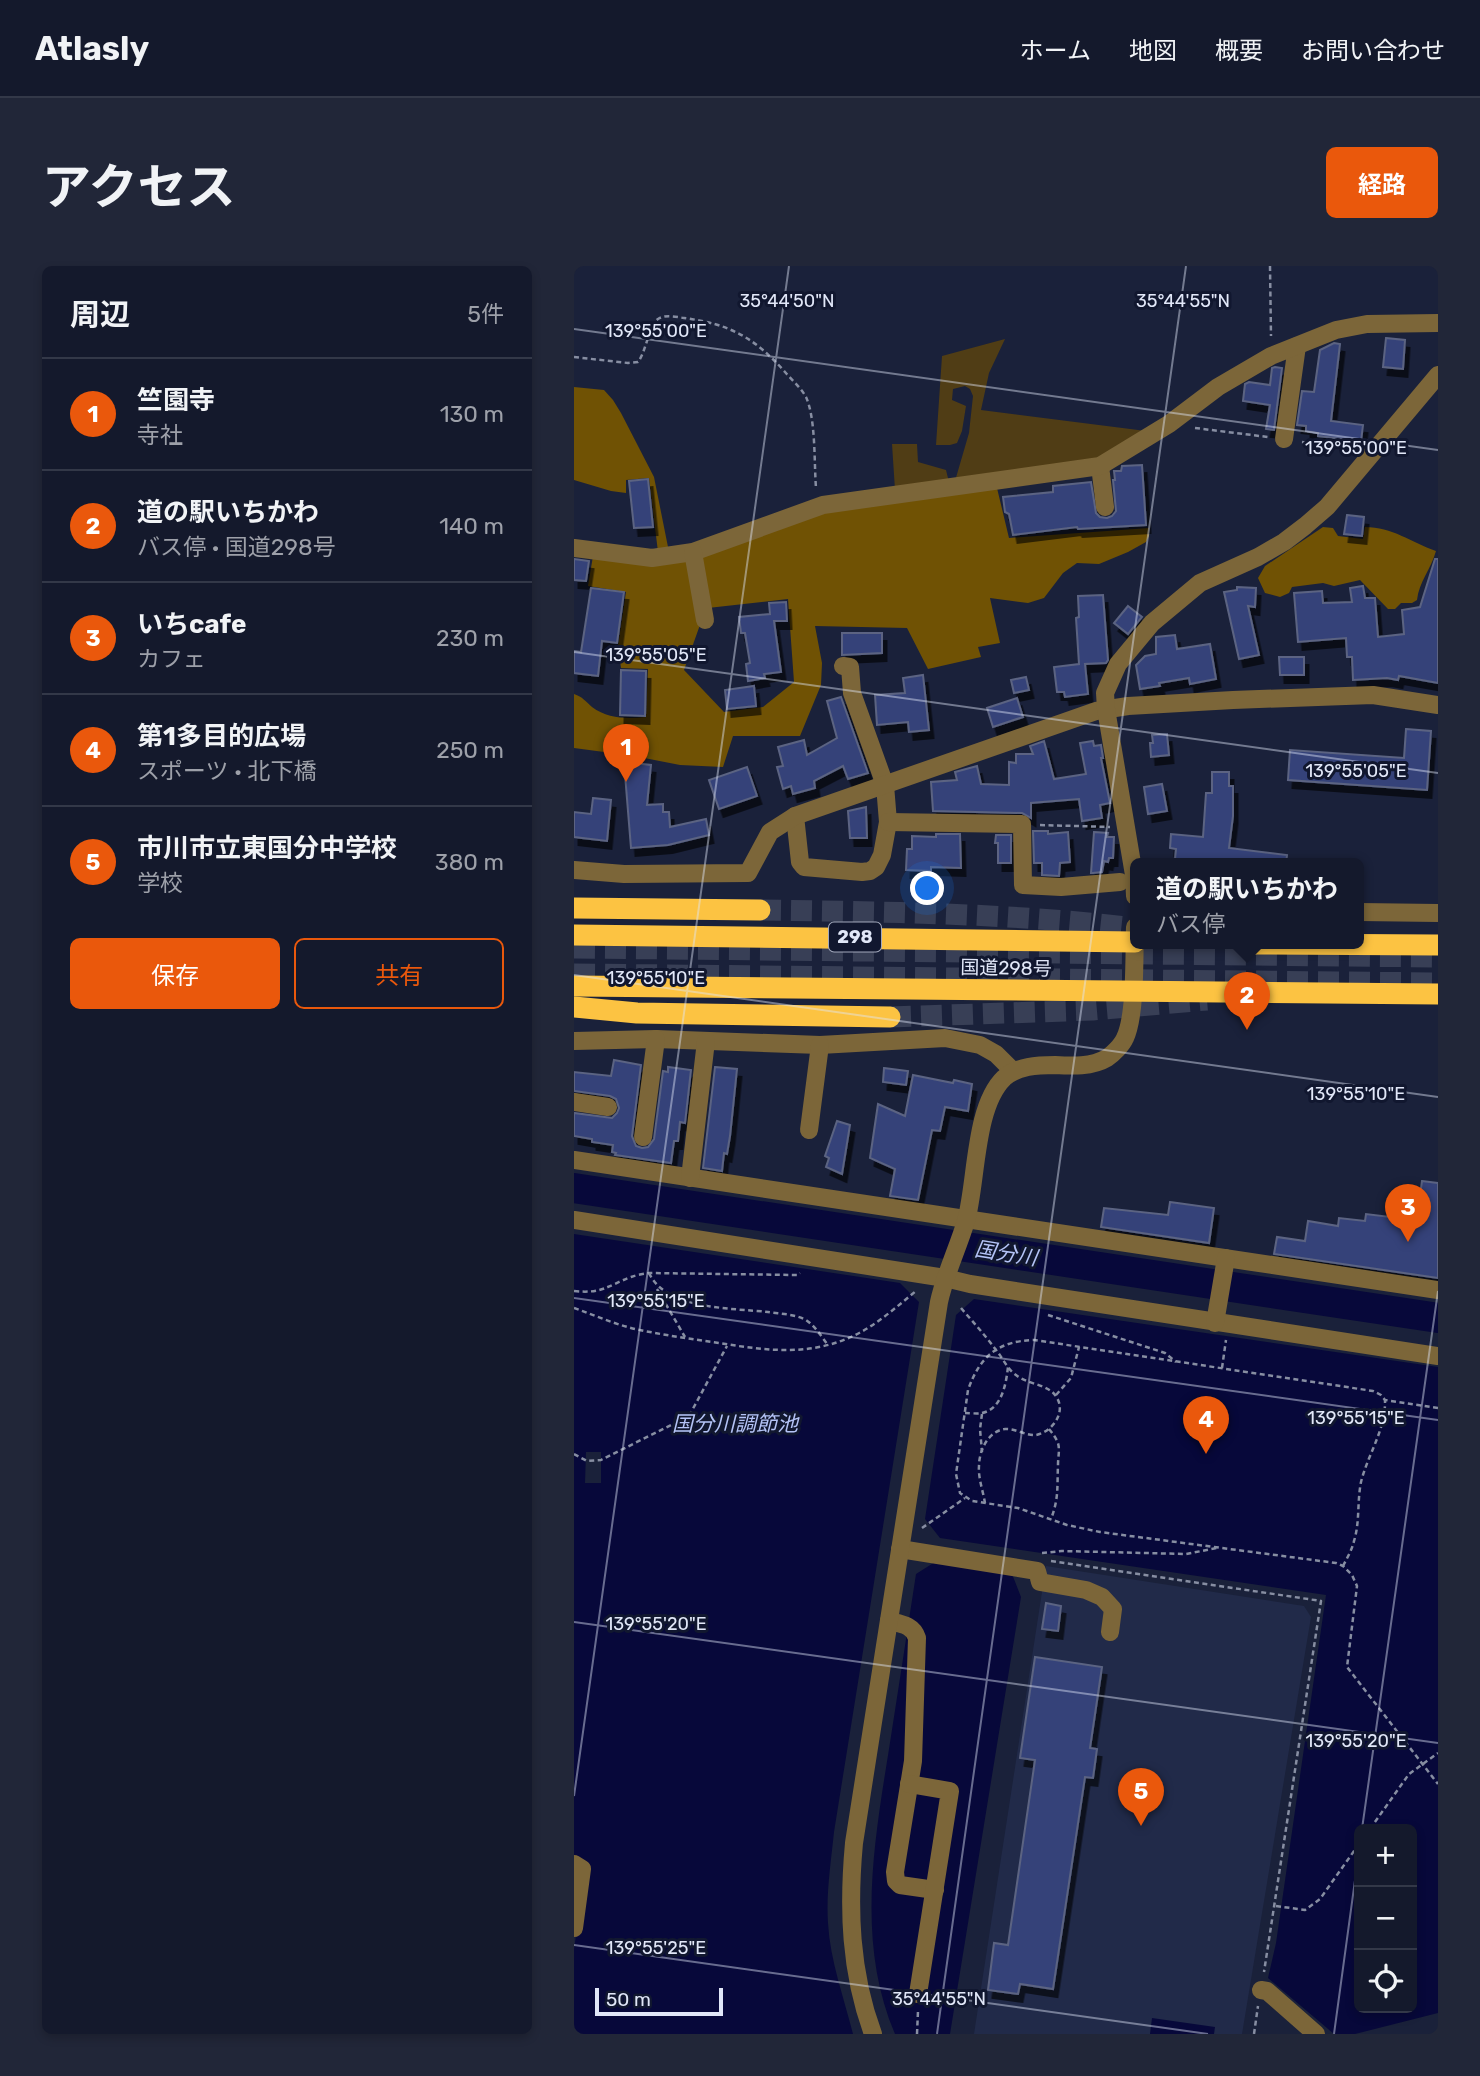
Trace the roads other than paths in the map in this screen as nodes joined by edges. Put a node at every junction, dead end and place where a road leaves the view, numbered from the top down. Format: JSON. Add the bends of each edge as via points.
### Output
{"nodes":[{"id":1,"x":1438,"y":323,"type":"edge"},
{"id":2,"x":1297,"y":346,"type":"junction"},
{"id":3,"x":1438,"y":375,"type":"edge"},
{"id":4,"x":1284,"y":439,"type":"road end"},
{"id":5,"x":1100,"y":466,"type":"junction"},
{"id":6,"x":1105,"y":507,"type":"dead end"},
{"id":7,"x":574,"y":548,"type":"edge"},
{"id":8,"x":693,"y":552,"type":"junction"},
{"id":9,"x":705,"y":621,"type":"dead end"},
{"id":10,"x":843,"y":666,"type":"dead end"},
{"id":11,"x":1438,"y":705,"type":"edge"},
{"id":12,"x":1106,"y":709,"type":"junction"},
{"id":13,"x":885,"y":785,"type":"junction"},
{"id":14,"x":795,"y":816,"type":"junction"},
{"id":15,"x":888,"y":822,"type":"junction"},
{"id":16,"x":1131,"y":858,"type":"edge"},
{"id":17,"x":574,"y":870,"type":"edge"},
{"id":18,"x":1120,"y":883,"type":"dead end"},
{"id":19,"x":574,"y":908,"type":"edge"},
{"id":20,"x":760,"y":910,"type":"tunnel mouth"},
{"id":21,"x":1364,"y":912,"type":"edge"},
{"id":22,"x":1438,"y":914,"type":"edge"},
{"id":23,"x":574,"y":935,"type":"edge"},
{"id":24,"x":1130,"y":942,"type":"edge"},
{"id":25,"x":1364,"y":945,"type":"edge"},
{"id":26,"x":1438,"y":945,"type":"edge"},
{"id":27,"x":1135,"y":949,"type":"edge"},
{"id":28,"x":574,"y":986,"type":"edge"},
{"id":29,"x":1132,"y":992,"type":"junction"},
{"id":30,"x":1438,"y":994,"type":"edge"},
{"id":31,"x":574,"y":1007,"type":"edge"},
{"id":32,"x":890,"y":1017,"type":"tunnel mouth"},
{"id":33,"x":656,"y":1039,"type":"junction"},
{"id":34,"x":574,"y":1041,"type":"edge"},
{"id":35,"x":706,"y":1041,"type":"junction"},
{"id":36,"x":820,"y":1045,"type":"junction"},
{"id":37,"x":1013,"y":1071,"type":"junction"},
{"id":38,"x":574,"y":1102,"type":"edge"},
{"id":39,"x":608,"y":1107,"type":"dead end"},
{"id":40,"x":809,"y":1130,"type":"dead end"},
{"id":41,"x":643,"y":1137,"type":"dead end"},
{"id":42,"x":574,"y":1160,"type":"edge"},
{"id":43,"x":690,"y":1178,"type":"junction"},
{"id":44,"x":574,"y":1220,"type":"edge"},
{"id":45,"x":965,"y":1223,"type":"junction"},
{"id":46,"x":1226,"y":1261,"type":"junction"},
{"id":47,"x":947,"y":1271,"type":"junction"},
{"id":48,"x":1438,"y":1290,"type":"edge"},
{"id":49,"x":1220,"y":1321,"type":"junction"},
{"id":50,"x":1438,"y":1356,"type":"edge"},
{"id":51,"x":900,"y":1549,"type":"junction"},
{"id":52,"x":889,"y":1621,"type":"junction"},
{"id":53,"x":1110,"y":1632,"type":"dead end"},
{"id":54,"x":909,"y":1784,"type":"junction"},
{"id":55,"x":574,"y":1864,"type":"edge"},
{"id":56,"x":935,"y":1890,"type":"junction"},
{"id":57,"x":574,"y":1928,"type":"edge"},
{"id":58,"x":1261,"y":1990,"type":"road end"},
{"id":59,"x":918,"y":1994,"type":"road end"},
{"id":60,"x":873,"y":2034,"type":"edge"},
{"id":61,"x":1315,"y":2034,"type":"edge"}],
"edges":[{"from":1,"to":2,"type":"street","via":[[1367,324],[1336,330]]},
{"from":2,"to":4,"type":"street"},
{"from":2,"to":5,"type":"street","via":[[1218,387]]},
{"from":3,"to":12,"type":"street","via":[[1327,507],[1284,542],[1200,583],[1152,623],[1118,664],[1105,694]]},
{"from":5,"to":6,"type":"street"},
{"from":5,"to":8,"type":"street","via":[[817,507]]},
{"from":7,"to":8,"type":"street","via":[[652,558]]},
{"from":8,"to":9,"type":"street"},
{"from":10,"to":13,"type":"street","via":[[850,667],[852,693]]},
{"from":11,"to":12,"type":"street","via":[[1373,695]]},
{"from":12,"to":13,"type":"street"},
{"from":12,"to":16,"type":"street"},
{"from":13,"to":14,"type":"street"},
{"from":13,"to":15,"type":"street"},
{"from":14,"to":15,"type":"street","via":[[804,867],[862,872],[876,867]]},
{"from":14,"to":17,"type":"street","via":[[770,832],[748,873]]},
{"from":15,"to":18,"type":"street","via":[[1022,824],[1023,885]]},
{"from":19,"to":20,"type":"highway"},
{"from":21,"to":22,"type":"street"},
{"from":23,"to":24,"type":"highway","name":"国道298号","number":"298"},
{"from":25,"to":26,"type":"highway"},
{"from":27,"to":29,"type":"street"},
{"from":28,"to":29,"type":"highway","name":"国道298号"},
{"from":29,"to":30,"type":"highway","name":"国道298号"},
{"from":29,"to":37,"type":"street","via":[[1124,1041],[1109,1057],[1076,1066],[1030,1066]]},
{"from":31,"to":32,"type":"highway","via":[[637,1013]]},
{"from":33,"to":34,"type":"street"},
{"from":33,"to":35,"type":"street"},
{"from":33,"to":41,"type":"street"},
{"from":35,"to":36,"type":"street"},
{"from":35,"to":43,"type":"street"},
{"from":36,"to":37,"type":"street","via":[[945,1038],[980,1045]]},
{"from":36,"to":40,"type":"street"},
{"from":37,"to":45,"type":"street","via":[[993,1092],[987,1106]]},
{"from":38,"to":39,"type":"street"},
{"from":42,"to":43,"type":"street"},
{"from":43,"to":45,"type":"street"},
{"from":44,"to":47,"type":"street"},
{"from":45,"to":46,"type":"street"},
{"from":45,"to":47,"type":"street"},
{"from":46,"to":48,"type":"street"},
{"from":46,"to":49,"type":"street"},
{"from":47,"to":49,"type":"street","via":[[970,1284]]},
{"from":47,"to":51,"type":"street"},
{"from":49,"to":50,"type":"street"},
{"from":51,"to":52,"type":"street"},
{"from":51,"to":53,"type":"street","via":[[1037,1572],[1040,1582],[1086,1590],[1113,1609]]},
{"from":52,"to":54,"type":"street","via":[[908,1626],[917,1638]]},
{"from":52,"to":60,"type":"street","via":[[850,1885],[853,1956]]},
{"from":54,"to":56,"type":"street","via":[[896,1881]]},
{"from":54,"to":56,"type":"street","via":[[950,1791]]},
{"from":55,"to":57,"type":"street","via":[[582,1870]]},
{"from":56,"to":59,"type":"street"},
{"from":58,"to":61,"type":"street"}]}
